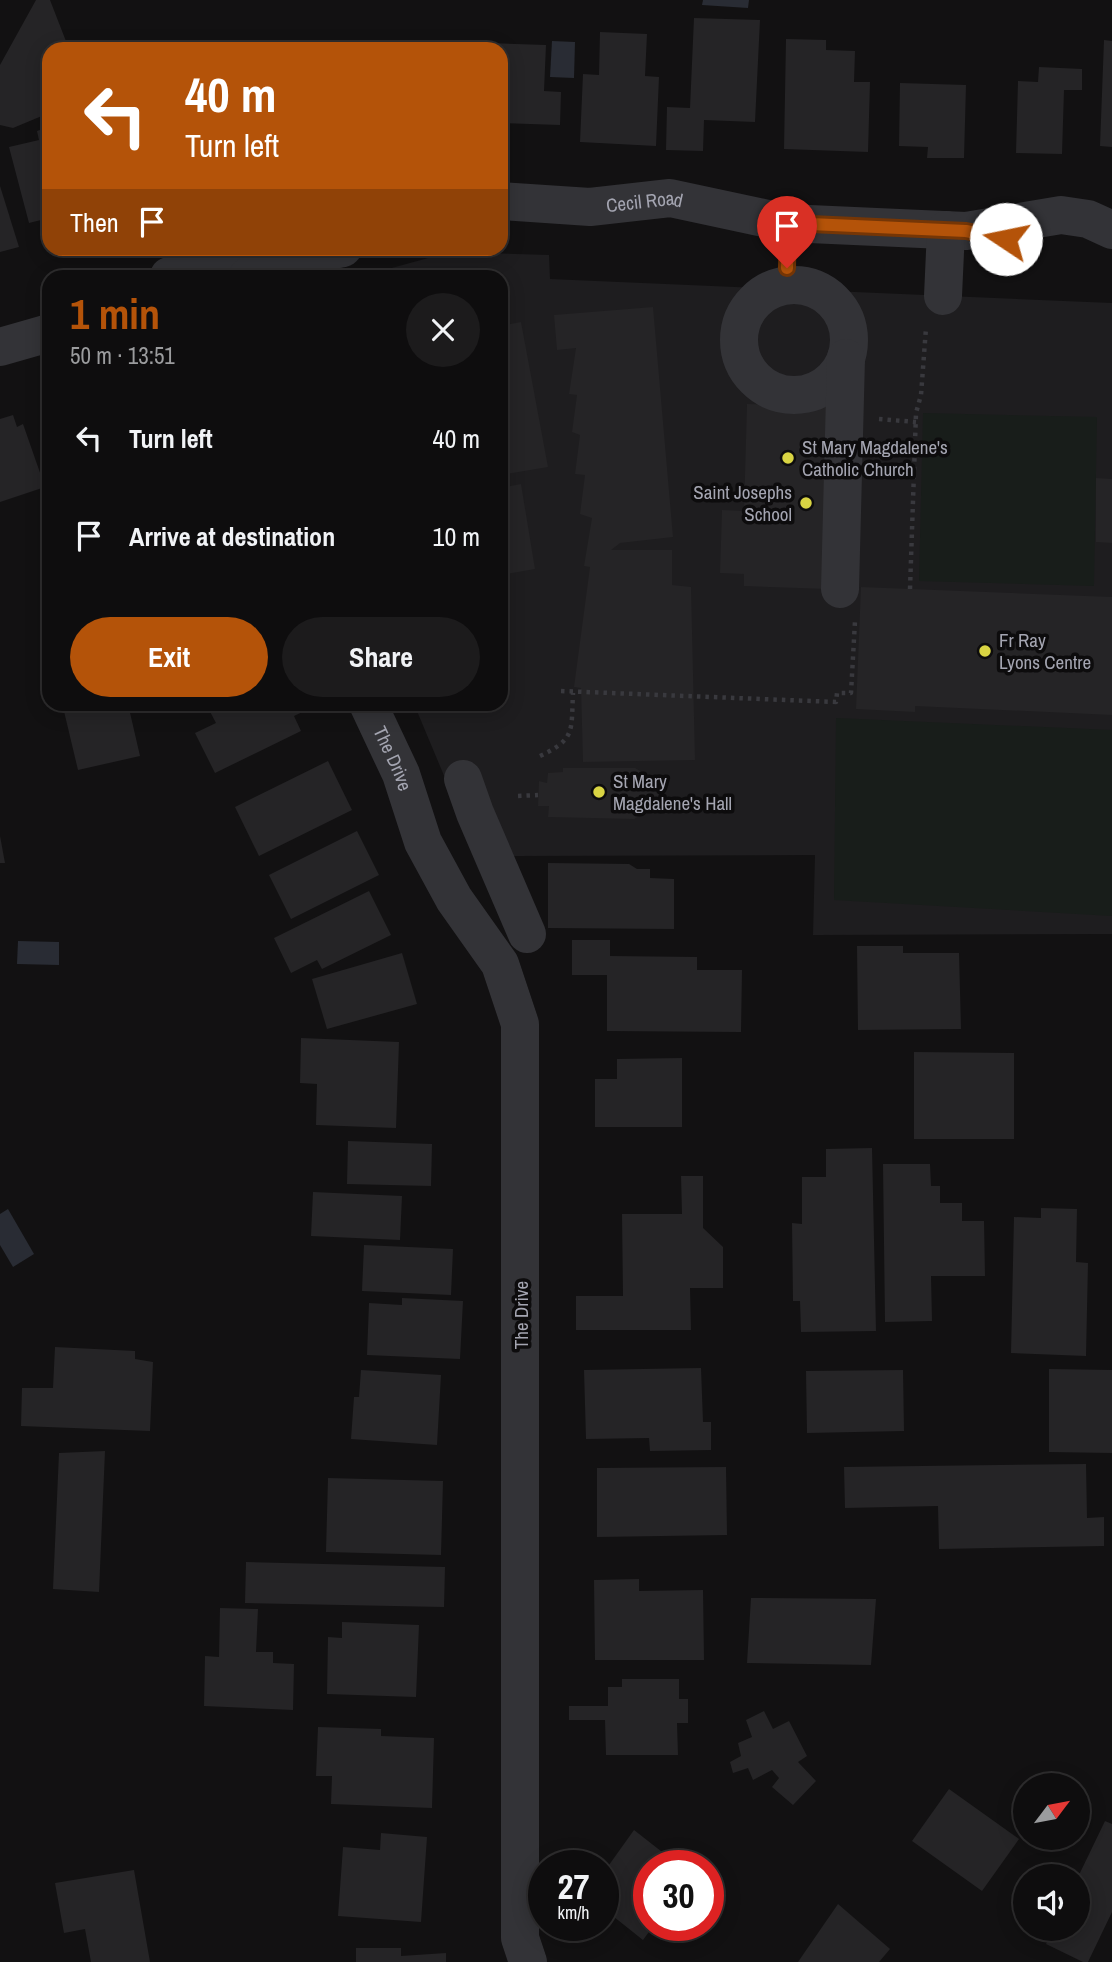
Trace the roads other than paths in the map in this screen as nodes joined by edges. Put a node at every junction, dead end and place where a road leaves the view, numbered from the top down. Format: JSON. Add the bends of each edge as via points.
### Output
{"nodes":[{"id":1,"x":508,"y":202,"type":"edge"},
{"id":2,"x":508,"y":221,"type":"edge"},
{"id":3,"x":788,"y":223,"type":"junction"},
{"id":4,"x":956,"y":231,"type":"junction"},
{"id":5,"x":1112,"y":231,"type":"edge"},
{"id":6,"x":236,"y":256,"type":"edge"},
{"id":7,"x":303,"y":256,"type":"edge"},
{"id":8,"x":191,"y":270,"type":"edge"},
{"id":9,"x":262,"y":270,"type":"edge"},
{"id":10,"x":787,"y":284,"type":"junction"},
{"id":11,"x":936,"y":310,"type":"road end"},
{"id":12,"x":42,"y":313,"type":"edge"},
{"id":13,"x":0,"y":324,"type":"edge"},
{"id":14,"x":42,"y":335,"type":"edge"},
{"id":15,"x":0,"y":346,"type":"edge"},
{"id":16,"x":846,"y":358,"type":"junction"},
{"id":17,"x":840,"y":589,"type":"dead end"},
{"id":18,"x":371,"y":711,"type":"edge"},
{"id":19,"x":463,"y":779,"type":"dead end"},
{"id":20,"x":510,"y":891,"type":"junction"},
{"id":21,"x":527,"y":934,"type":"dead end"},
{"id":22,"x":482,"y":936,"type":"junction"},
{"id":23,"x":528,"y":1962,"type":"edge"}],
"edges":[{"from":1,"to":3,"type":"street","name":"Cecil Road","via":[[590,207],[678,199]]},
{"from":2,"to":3,"type":"street","name":"Cecil Road","via":[[609,227],[677,216],[726,229]]},
{"from":3,"to":4,"type":"street","name":"Cecil Road"},
{"from":3,"to":10,"type":"street"},
{"from":4,"to":5,"type":"street","name":"Cecil Road","via":[[1016,240],[1073,228]]},
{"from":4,"to":11,"type":"street"},
{"from":6,"to":8,"type":"street"},
{"from":7,"to":9,"type":"street"},
{"from":10,"to":16,"type":"street","via":[[804,285],[834,301],[849,332]]},
{"from":10,"to":16,"type":"street","via":[[761,295],[743,317],[738,335],[748,371],[761,385],[797,396],[831,381]]},
{"from":12,"to":13,"type":"street"},
{"from":14,"to":15,"type":"street"},
{"from":16,"to":17,"type":"street"},
{"from":18,"to":22,"type":"street","name":"The Drive","via":[[401,775],[423,842],[454,899]]},
{"from":19,"to":20,"type":"street"},
{"from":20,"to":21,"type":"street"},
{"from":20,"to":22,"type":"street"},
{"from":22,"to":23,"type":"street","name":"The Drive","via":[[509,985],[522,1052],[520,1938]]}]}
